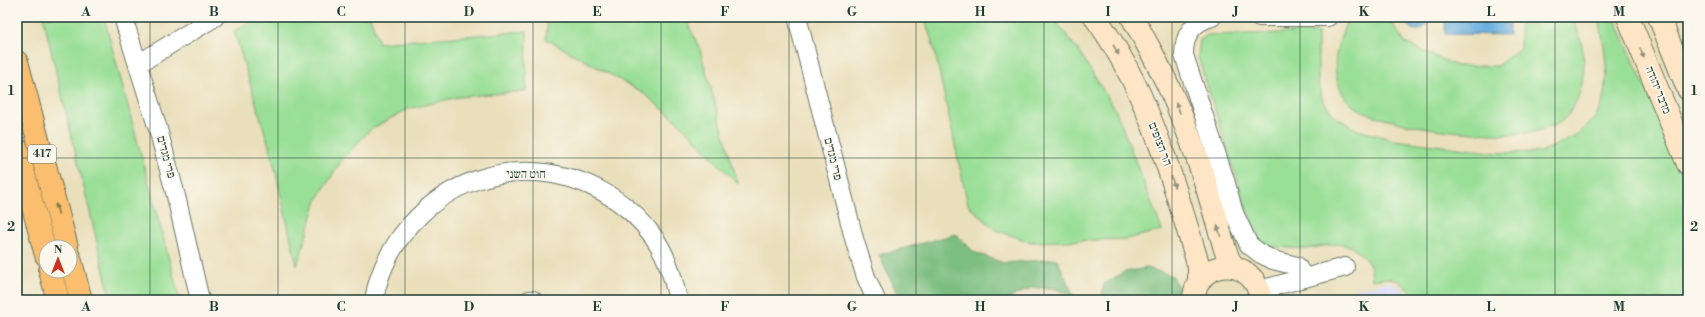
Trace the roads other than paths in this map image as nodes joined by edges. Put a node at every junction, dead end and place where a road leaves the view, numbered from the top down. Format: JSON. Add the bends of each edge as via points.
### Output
{"nodes":[{"id":1,"x":123,"y":17,"type":"edge"},
{"id":2,"x":215,"y":17,"type":"edge"},
{"id":3,"x":797,"y":17,"type":"edge"},
{"id":4,"x":1095,"y":17,"type":"edge"},
{"id":5,"x":1132,"y":17,"type":"edge"},
{"id":6,"x":1212,"y":17,"type":"edge"},
{"id":7,"x":1259,"y":17,"type":"edge"},
{"id":8,"x":1328,"y":17,"type":"edge"},
{"id":9,"x":1628,"y":17,"type":"edge"},
{"id":10,"x":1658,"y":17,"type":"edge"},
{"id":11,"x":17,"y":62,"type":"edge"},
{"id":12,"x":138,"y":64,"type":"junction"},
{"id":13,"x":1688,"y":89,"type":"edge"},
{"id":14,"x":17,"y":149,"type":"edge"},
{"id":15,"x":1688,"y":164,"type":"edge"},
{"id":16,"x":42,"y":239,"type":"edge"},
{"id":17,"x":65,"y":239,"type":"edge"},
{"id":18,"x":1234,"y":267,"type":"junction"},
{"id":19,"x":1345,"y":267,"type":"dead end"},
{"id":20,"x":1304,"y":278,"type":"junction"},
{"id":21,"x":52,"y":279,"type":"edge"},
{"id":22,"x":76,"y":279,"type":"edge"},
{"id":23,"x":1196,"y":291,"type":"edge"},
{"id":24,"x":1260,"y":295,"type":"edge"},
{"id":25,"x":58,"y":300,"type":"edge"},
{"id":26,"x":81,"y":300,"type":"edge"},
{"id":27,"x":200,"y":300,"type":"edge"},
{"id":28,"x":374,"y":300,"type":"edge"},
{"id":29,"x":529,"y":300,"type":"edge"},
{"id":30,"x":533,"y":300,"type":"edge"},
{"id":31,"x":678,"y":300,"type":"edge"},
{"id":32,"x":876,"y":300,"type":"edge"}],
"edges":[{"from":1,"to":12,"type":"street","name":"פרי מגדים"},
{"from":2,"to":12,"type":"street"},
{"from":3,"to":32,"type":"street","name":"פרי מגדים","via":[[855,242]]},
{"from":4,"to":23,"type":"main road","name":"הר הצופים","one_way":true,"via":[[1107,33],[1139,93],[1168,162],[1200,267]]},
{"from":18,"to":5,"type":"main road","one_way":true,"via":[[1225,249],[1196,153],[1166,80]]},
{"from":6,"to":20,"type":"street","via":[[1201,20],[1190,31],[1184,45],[1184,55],[1226,180],[1234,213],[1249,245],[1273,260],[1297,266]]},
{"from":7,"to":8,"type":"street"},
{"from":9,"to":15,"type":"main road","name":"מדבר יהודה","one_way":true},
{"from":10,"to":13,"type":"main road"},
{"from":17,"to":11,"type":"main road","number":"417","one_way":true},
{"from":12,"to":27,"type":"street","name":"פרי מגדים","via":[[176,196]]},
{"from":14,"to":16,"type":"main road","number":"417"},
{"from":18,"to":23,"type":"main road","via":[[1217,268],[1207,273]]},
{"from":18,"to":24,"type":"main road","via":[[1245,271],[1254,279]]},
{"from":19,"to":20,"type":"street"},
{"from":20,"to":24,"type":"street"},
{"from":21,"to":25,"type":"main road"},
{"from":22,"to":26,"type":"main road"},
{"from":28,"to":31,"type":"street","name":"חוט השני","via":[[389,255],[406,228],[425,209],[447,192],[469,181],[503,173],[528,172],[555,174],[584,183],[606,194],[631,212],[653,236],[666,258]]},
{"from":29,"to":30,"type":"street"}]}
